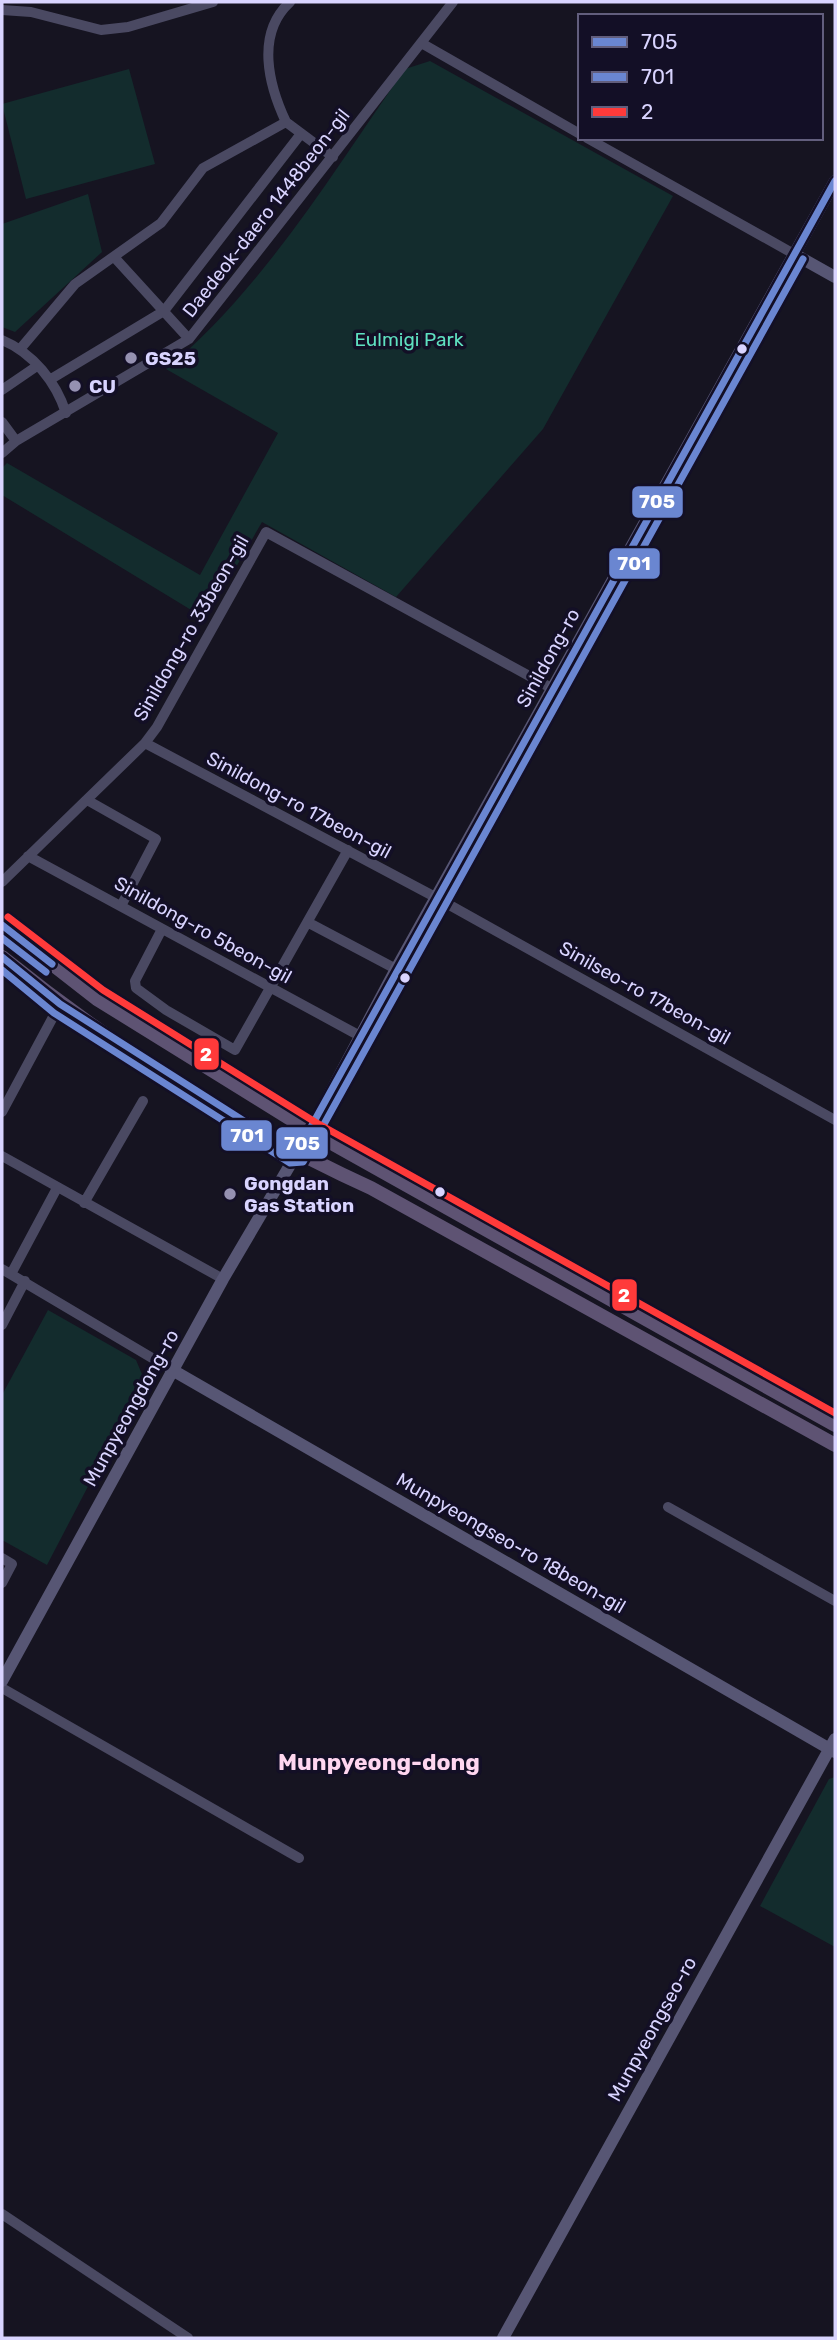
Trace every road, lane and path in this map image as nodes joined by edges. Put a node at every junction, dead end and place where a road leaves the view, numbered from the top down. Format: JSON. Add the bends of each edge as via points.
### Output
{"nodes":[{"id":1,"x":213,"y":2,"type":"edge"},
{"id":2,"x":290,"y":2,"type":"edge"},
{"id":3,"x":453,"y":2,"type":"edge"},
{"id":4,"x":2,"y":10,"type":"edge"},
{"id":5,"x":423,"y":44,"type":"junction"},
{"id":6,"x":286,"y":122,"type":"junction"},
{"id":7,"x":578,"y":133,"type":"edge"},
{"id":8,"x":300,"y":135,"type":"junction"},
{"id":9,"x":591,"y":140,"type":"edge"},
{"id":10,"x":333,"y":157,"type":"junction"},
{"id":11,"x":835,"y":180,"type":"edge"},
{"id":12,"x":794,"y":254,"type":"junction"},
{"id":13,"x":114,"y":257,"type":"junction"},
{"id":14,"x":835,"y":276,"type":"edge"},
{"id":15,"x":164,"y":311,"type":"junction"},
{"id":16,"x":189,"y":339,"type":"junction"},
{"id":17,"x":2,"y":340,"type":"edge"},
{"id":18,"x":21,"y":348,"type":"junction"},
{"id":19,"x":37,"y":366,"type":"junction"},
{"id":20,"x":51,"y":379,"type":"junction"},
{"id":21,"x":2,"y":390,"type":"edge"},
{"id":22,"x":66,"y":413,"type":"junction"},
{"id":23,"x":2,"y":422,"type":"edge"},
{"id":24,"x":16,"y":440,"type":"junction"},
{"id":25,"x":2,"y":453,"type":"edge"},
{"id":26,"x":552,"y":689,"type":"junction"},
{"id":27,"x":145,"y":743,"type":"junction"},
{"id":28,"x":87,"y":800,"type":"junction"},
{"id":29,"x":348,"y":850,"type":"junction"},
{"id":30,"x":28,"y":856,"type":"junction"},
{"id":31,"x":2,"y":882,"type":"edge"},
{"id":32,"x":437,"y":898,"type":"junction"},
{"id":33,"x":122,"y":905,"type":"junction"},
{"id":34,"x":309,"y":923,"type":"junction"},
{"id":35,"x":2,"y":925,"type":"edge"},
{"id":36,"x":162,"y":929,"type":"junction"},
{"id":37,"x":2,"y":957,"type":"edge"},
{"id":38,"x":396,"y":969,"type":"junction"},
{"id":39,"x":271,"y":988,"type":"junction"},
{"id":40,"x":60,"y":1004,"type":"junction"},
{"id":41,"x":360,"y":1036,"type":"junction"},
{"id":42,"x":143,"y":1101,"type":"dead end"},
{"id":43,"x":2,"y":1112,"type":"edge"},
{"id":44,"x":835,"y":1120,"type":"edge"},
{"id":45,"x":310,"y":1131,"type":"junction"},
{"id":46,"x":296,"y":1154,"type":"junction"},
{"id":47,"x":2,"y":1156,"type":"edge"},
{"id":48,"x":57,"y":1188,"type":"junction"},
{"id":49,"x":84,"y":1203,"type":"junction"},
{"id":50,"x":6,"y":1272,"type":"edge"},
{"id":51,"x":223,"y":1279,"type":"junction"},
{"id":52,"x":25,"y":1281,"type":"junction"},
{"id":53,"x":2,"y":1325,"type":"edge"},
{"id":54,"x":174,"y":1371,"type":"junction"},
{"id":55,"x":835,"y":1425,"type":"edge"},
{"id":56,"x":835,"y":1445,"type":"edge"},
{"id":57,"x":668,"y":1507,"type":"dead end"},
{"id":58,"x":2,"y":1558,"type":"edge"},
{"id":59,"x":2,"y":1583,"type":"edge"},
{"id":60,"x":835,"y":1601,"type":"edge"},
{"id":61,"x":2,"y":1681,"type":"edge"},
{"id":62,"x":2,"y":1688,"type":"edge"},
{"id":63,"x":833,"y":1746,"type":"edge"},
{"id":64,"x":299,"y":1858,"type":"dead end"},
{"id":65,"x":2,"y":2214,"type":"edge"},
{"id":66,"x":188,"y":2338,"type":"edge"},
{"id":67,"x":503,"y":2338,"type":"edge"}],
"edges":[{"from":1,"to":4,"type":"street","via":[[128,27],[101,30],[30,12]]},
{"from":2,"to":6,"type":"street","via":[[271,34],[267,65]]},
{"from":3,"to":5,"type":"street","name":"Daedeok-daero 1448beon-gil"},
{"from":5,"to":7,"type":"street"},
{"from":5,"to":10,"type":"street","name":"Daedeok-daero 1448beon-gil"},
{"from":6,"to":8,"type":"street"},
{"from":6,"to":13,"type":"street","via":[[204,168],[161,223]]},
{"from":8,"to":10,"type":"street"},
{"from":8,"to":15,"type":"street"},
{"from":9,"to":12,"type":"street"},
{"from":10,"to":16,"type":"street","name":"Daedeok-daero 1448beon-gil"},
{"from":11,"to":12,"type":"main road","name":"Sinildong-ro"},
{"from":12,"to":14,"type":"main road"},
{"from":12,"to":26,"type":"main road","name":"Sinildong-ro"},
{"from":13,"to":15,"type":"street"},
{"from":13,"to":18,"type":"street","via":[[65,293]]},
{"from":15,"to":16,"type":"street"},
{"from":15,"to":20,"type":"street"},
{"from":16,"to":22,"type":"street","name":"Daedeok-daero 1448beon-gil"},
{"from":17,"to":18,"type":"street"},
{"from":18,"to":19,"type":"street"},
{"from":19,"to":20,"type":"street"},
{"from":19,"to":21,"type":"street"},
{"from":20,"to":22,"type":"street"},
{"from":22,"to":24,"type":"street","name":"Daedeok-daero 1448beon-gil"},
{"from":23,"to":24,"type":"street"},
{"from":24,"to":25,"type":"street","name":"Daedeok-daero 1448beon-gil"},
{"from":26,"to":27,"type":"street","name":"Sinildong-ro 33beon-gil","via":[[266,532]]},
{"from":26,"to":32,"type":"main road","name":"Sinildong-ro"},
{"from":27,"to":28,"type":"street","name":"Sinildong-ro 33beon-gil"},
{"from":27,"to":29,"type":"street","name":"Sinildong-ro 17beon-gil"},
{"from":28,"to":30,"type":"street","name":"Sinildong-ro 33beon-gil"},
{"from":28,"to":33,"type":"street","via":[[156,839]]},
{"from":29,"to":32,"type":"street","name":"Sinildong-ro 17beon-gil"},
{"from":29,"to":34,"type":"street"},
{"from":30,"to":31,"type":"street","name":"Sinildong-ro 33beon-gil"},
{"from":30,"to":33,"type":"street","name":"Sinildong-ro 5beon-gil"},
{"from":32,"to":38,"type":"main road","name":"Sinildong-ro"},
{"from":32,"to":44,"type":"street","name":"Sinilseo-ro 17beon-gil"},
{"from":33,"to":36,"type":"street","name":"Sinildong-ro 5beon-gil"},
{"from":34,"to":38,"type":"street"},
{"from":34,"to":39,"type":"street"},
{"from":35,"to":45,"type":"main road","via":[[97,999]]},
{"from":36,"to":39,"type":"street","name":"Sinildong-ro 5beon-gil"},
{"from":36,"to":39,"type":"street","via":[[135,981],[136,988],[235,1050]]},
{"from":37,"to":40,"type":"main road"},
{"from":38,"to":41,"type":"main road","name":"Sinildong-ro"},
{"from":39,"to":41,"type":"street","name":"Sinildong-ro 5beon-gil"},
{"from":40,"to":43,"type":"street"},
{"from":40,"to":46,"type":"main road"},
{"from":41,"to":45,"type":"main road","name":"Sinildong-ro"},
{"from":42,"to":49,"type":"street"},
{"from":45,"to":46,"type":"main road","name":"Sinildong-ro"},
{"from":45,"to":55,"type":"main road"},
{"from":46,"to":51,"type":"main road","name":"Munpyeongdong-ro"},
{"from":46,"to":56,"type":"main road","via":[[371,1188]]},
{"from":47,"to":48,"type":"street"},
{"from":48,"to":49,"type":"street"},
{"from":48,"to":50,"type":"street"},
{"from":49,"to":51,"type":"street"},
{"from":50,"to":52,"type":"street"},
{"from":51,"to":54,"type":"main road","name":"Munpyeongdong-ro"},
{"from":52,"to":53,"type":"street"},
{"from":52,"to":54,"type":"street"},
{"from":54,"to":61,"type":"main road","name":"Munpyeongdong-ro"},
{"from":54,"to":63,"type":"main road","name":"Munpyeongseo-ro 18beon-gil"},
{"from":57,"to":60,"type":"street"},
{"from":58,"to":59,"type":"street","via":[[12,1564]]},
{"from":62,"to":64,"type":"street"},
{"from":63,"to":67,"type":"main road","name":"Munpyeongseo-ro"},
{"from":65,"to":66,"type":"street"}]}
